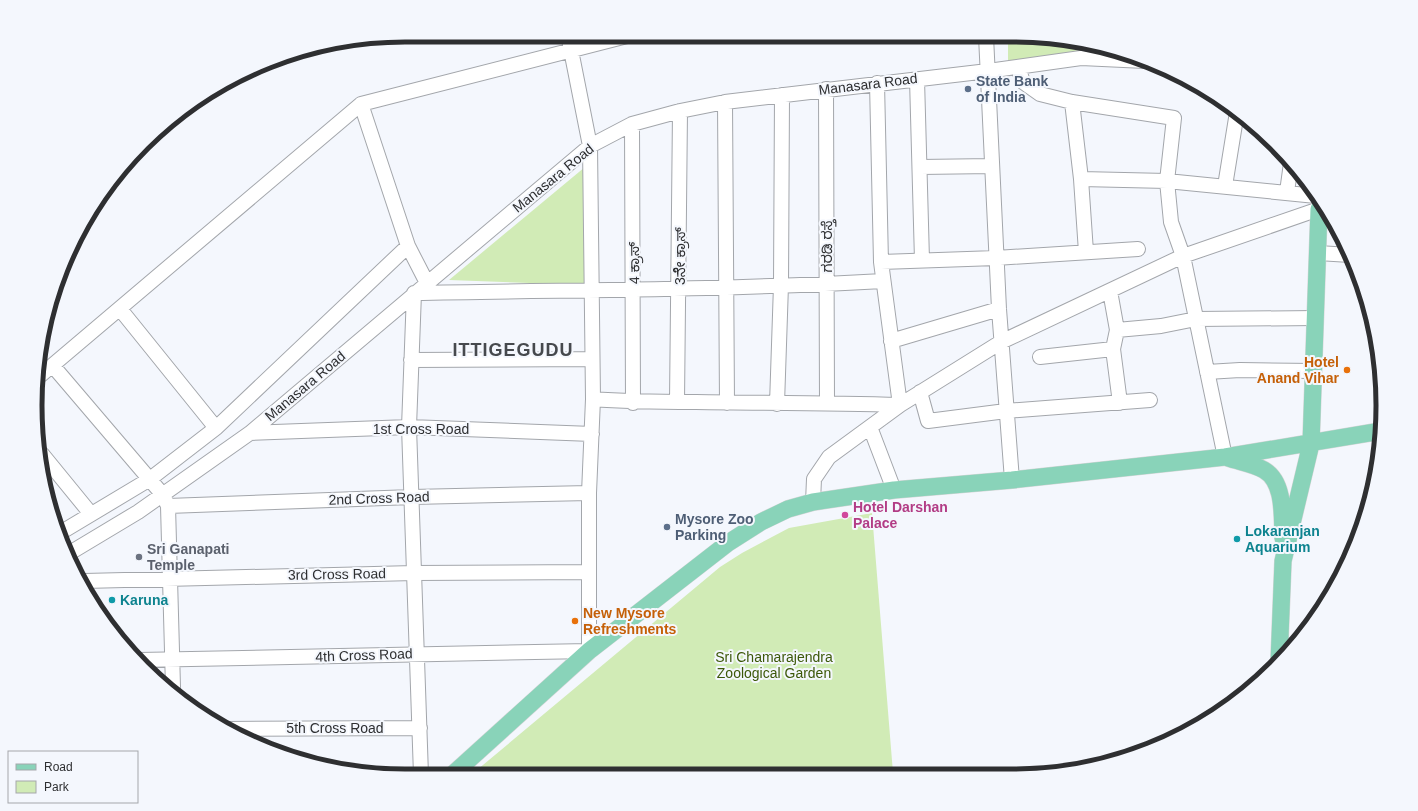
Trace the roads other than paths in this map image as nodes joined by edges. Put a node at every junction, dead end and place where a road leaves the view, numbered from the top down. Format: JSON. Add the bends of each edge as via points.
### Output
{"nodes":[{"id":1,"x":570,"y":42,"type":"edge"},
{"id":2,"x":603,"y":42,"type":"edge"},
{"id":3,"x":986,"y":42,"type":"edge"},
{"id":4,"x":572,"y":50,"type":"junction"},
{"id":5,"x":1126,"y":60,"type":"edge"},
{"id":6,"x":1018,"y":67,"type":"junction"},
{"id":7,"x":988,"y":71,"type":"junction"},
{"id":8,"x":917,"y":79,"type":"junction"},
{"id":9,"x":877,"y":83,"type":"junction"},
{"id":10,"x":826,"y":89,"type":"junction"},
{"id":11,"x":782,"y":95,"type":"junction"},
{"id":12,"x":725,"y":102,"type":"junction"},
{"id":13,"x":1072,"y":102,"type":"junction"},
{"id":14,"x":361,"y":104,"type":"junction"},
{"id":15,"x":680,"y":111,"type":"junction"},
{"id":16,"x":1235,"y":118,"type":"edge"},
{"id":17,"x":632,"y":124,"type":"junction"},
{"id":18,"x":590,"y":146,"type":"junction"},
{"id":19,"x":992,"y":166,"type":"junction"},
{"id":20,"x":920,"y":167,"type":"junction"},
{"id":21,"x":1290,"y":171,"type":"edge"},
{"id":22,"x":1080,"y":179,"type":"junction"},
{"id":23,"x":1167,"y":181,"type":"junction"},
{"id":24,"x":1225,"y":186,"type":"junction"},
{"id":25,"x":1287,"y":192,"type":"junction"},
{"id":26,"x":1313,"y":201,"type":"edge"},
{"id":27,"x":1315,"y":204,"type":"edge"},
{"id":28,"x":1319,"y":210,"type":"edge"},
{"id":29,"x":408,"y":246,"type":"junction"},
{"id":30,"x":1138,"y":249,"type":"dead end"},
{"id":31,"x":1086,"y":252,"type":"junction"},
{"id":32,"x":1318,"y":253,"type":"junction"},
{"id":33,"x":1343,"y":254,"type":"edge"},
{"id":34,"x":1183,"y":256,"type":"junction"},
{"id":35,"x":996,"y":258,"type":"junction"},
{"id":36,"x":922,"y":260,"type":"junction"},
{"id":37,"x":881,"y":262,"type":"junction"},
{"id":38,"x":883,"y":281,"type":"junction"},
{"id":39,"x":427,"y":283,"type":"junction"},
{"id":40,"x":827,"y":284,"type":"junction"},
{"id":41,"x":782,"y":285,"type":"junction"},
{"id":42,"x":634,"y":288,"type":"junction"},
{"id":43,"x":592,"y":289,"type":"junction"},
{"id":44,"x":680,"y":289,"type":"junction"},
{"id":45,"x":725,"y":289,"type":"junction"},
{"id":46,"x":1110,"y":290,"type":"junction"},
{"id":47,"x":414,"y":293,"type":"junction"},
{"id":48,"x":999,"y":308,"type":"junction"},
{"id":49,"x":120,"y":309,"type":"junction"},
{"id":50,"x":1316,"y":318,"type":"junction"},
{"id":51,"x":1196,"y":319,"type":"junction"},
{"id":52,"x":1116,"y":330,"type":"junction"},
{"id":53,"x":891,"y":341,"type":"junction"},
{"id":54,"x":1001,"y":342,"type":"junction"},
{"id":55,"x":1113,"y":349,"type":"junction"},
{"id":56,"x":1040,"y":357,"type":"dead end"},
{"id":57,"x":591,"y":358,"type":"junction"},
{"id":58,"x":411,"y":360,"type":"junction"},
{"id":59,"x":52,"y":366,"type":"junction"},
{"id":60,"x":1314,"y":371,"type":"junction"},
{"id":61,"x":1207,"y":372,"type":"junction"},
{"id":62,"x":44,"y":373,"type":"edge"},
{"id":63,"x":920,"y":392,"type":"junction"},
{"id":64,"x":593,"y":399,"type":"junction"},
{"id":65,"x":1150,"y":400,"type":"dead end"},
{"id":66,"x":677,"y":402,"type":"junction"},
{"id":67,"x":827,"y":402,"type":"junction"},
{"id":68,"x":1120,"y":402,"type":"junction"},
{"id":69,"x":633,"y":403,"type":"junction"},
{"id":70,"x":727,"y":403,"type":"junction"},
{"id":71,"x":777,"y":404,"type":"junction"},
{"id":72,"x":900,"y":405,"type":"junction"},
{"id":73,"x":1006,"y":411,"type":"junction"},
{"id":74,"x":409,"y":427,"type":"junction"},
{"id":75,"x":870,"y":427,"type":"junction"},
{"id":76,"x":216,"y":428,"type":"junction"},
{"id":77,"x":1375,"y":432,"type":"edge"},
{"id":78,"x":250,"y":433,"type":"junction"},
{"id":79,"x":592,"y":434,"type":"junction"},
{"id":80,"x":1312,"y":444,"type":"junction"},
{"id":81,"x":1225,"y":457,"type":"junction"},
{"id":82,"x":46,"y":459,"type":"edge"},
{"id":83,"x":150,"y":479,"type":"junction"},
{"id":84,"x":1012,"y":480,"type":"junction"},
{"id":85,"x":894,"y":490,"type":"junction"},
{"id":86,"x":589,"y":493,"type":"junction"},
{"id":87,"x":412,"y":497,"type":"junction"},
{"id":88,"x":166,"y":500,"type":"junction"},
{"id":89,"x":813,"y":502,"type":"junction"},
{"id":90,"x":91,"y":514,"type":"junction"},
{"id":91,"x":64,"y":530,"type":"edge"},
{"id":92,"x":73,"y":551,"type":"edge"},
{"id":93,"x":1283,"y":561,"type":"junction"},
{"id":94,"x":589,"y":572,"type":"junction"},
{"id":95,"x":414,"y":573,"type":"junction"},
{"id":96,"x":169,"y":578,"type":"junction"},
{"id":97,"x":88,"y":581,"type":"edge"},
{"id":98,"x":590,"y":652,"type":"junction"},
{"id":99,"x":1279,"y":652,"type":"edge"},
{"id":100,"x":417,"y":654,"type":"junction"},
{"id":101,"x":145,"y":660,"type":"edge"},
{"id":102,"x":172,"y":660,"type":"junction"},
{"id":103,"x":173,"y":685,"type":"edge"},
{"id":104,"x":420,"y":728,"type":"junction"},
{"id":105,"x":240,"y":729,"type":"edge"},
{"id":106,"x":421,"y":769,"type":"edge"},
{"id":107,"x":459,"y":769,"type":"edge"}],
"edges":[{"from":1,"to":4,"type":"street"},
{"from":2,"to":4,"type":"street"},
{"from":3,"to":7,"type":"street"},
{"from":4,"to":14,"type":"street"},
{"from":4,"to":18,"type":"street"},
{"from":5,"to":6,"type":"street","name":"Manasara Road","via":[[1081,58]]},
{"from":6,"to":7,"type":"street","name":"Manasara Road"},
{"from":6,"to":13,"type":"street","via":[[1023,82],[1040,94]]},
{"from":7,"to":8,"type":"street","name":"Manasara Road"},
{"from":7,"to":19,"type":"street"},
{"from":8,"to":9,"type":"street","name":"Manasara Road"},
{"from":8,"to":20,"type":"street"},
{"from":9,"to":10,"type":"street","name":"Manasara Road"},
{"from":9,"to":37,"type":"street"},
{"from":10,"to":11,"type":"street","name":"Manasara Road"},
{"from":10,"to":40,"type":"street","name":"ಗರಡಿ ರಸ್ತೆ"},
{"from":11,"to":12,"type":"street","name":"Manasara Road"},
{"from":11,"to":41,"type":"street"},
{"from":12,"to":15,"type":"street","name":"Manasara Road"},
{"from":12,"to":45,"type":"street"},
{"from":13,"to":22,"type":"street"},
{"from":13,"to":23,"type":"street","via":[[1174,118]]},
{"from":14,"to":29,"type":"street"},
{"from":14,"to":49,"type":"street"},
{"from":15,"to":17,"type":"street","name":"Manasara Road"},
{"from":15,"to":44,"type":"street","name":"3ನೆೇ ಕ್ರಾಸ್"},
{"from":16,"to":24,"type":"street"},
{"from":17,"to":18,"type":"street","name":"Manasara Road"},
{"from":17,"to":42,"type":"street","name":"4 ಕ್ರಾಸ್"},
{"from":18,"to":39,"type":"street","name":"Manasara Road"},
{"from":18,"to":43,"type":"street"},
{"from":19,"to":20,"type":"street"},
{"from":19,"to":35,"type":"street"},
{"from":20,"to":36,"type":"street"},
{"from":21,"to":25,"type":"street"},
{"from":22,"to":23,"type":"street"},
{"from":22,"to":31,"type":"street"},
{"from":23,"to":24,"type":"street"},
{"from":23,"to":34,"type":"street","via":[[1171,222]]},
{"from":24,"to":25,"type":"street"},
{"from":25,"to":26,"type":"street"},
{"from":27,"to":34,"type":"street"},
{"from":28,"to":32,"type":"main road"},
{"from":29,"to":39,"type":"street"},
{"from":29,"to":76,"type":"street"},
{"from":30,"to":31,"type":"street"},
{"from":31,"to":35,"type":"street"},
{"from":32,"to":33,"type":"street"},
{"from":32,"to":50,"type":"main road"},
{"from":34,"to":46,"type":"street"},
{"from":34,"to":51,"type":"street"},
{"from":35,"to":36,"type":"street"},
{"from":35,"to":48,"type":"street"},
{"from":36,"to":37,"type":"street"},
{"from":37,"to":38,"type":"street"},
{"from":38,"to":40,"type":"street"},
{"from":38,"to":53,"type":"street"},
{"from":39,"to":47,"type":"street","name":"Manasara Road"},
{"from":40,"to":41,"type":"street"},
{"from":40,"to":67,"type":"street","name":"ಗರಡಿ ರಸ್ತೆ"},
{"from":41,"to":45,"type":"street"},
{"from":41,"to":71,"type":"street"},
{"from":42,"to":43,"type":"street"},
{"from":42,"to":44,"type":"street"},
{"from":42,"to":69,"type":"street","name":"4 ಕ್ರಾಸ್"},
{"from":43,"to":47,"type":"street"},
{"from":43,"to":57,"type":"street"},
{"from":44,"to":45,"type":"street"},
{"from":44,"to":66,"type":"street","name":"3ನೆೇ ಕ್ರಾಸ್"},
{"from":45,"to":70,"type":"street"},
{"from":46,"to":52,"type":"street"},
{"from":46,"to":54,"type":"street"},
{"from":47,"to":58,"type":"street"},
{"from":47,"to":78,"type":"street","name":"Manasara Road"},
{"from":48,"to":53,"type":"street"},
{"from":48,"to":54,"type":"street"},
{"from":49,"to":59,"type":"street"},
{"from":49,"to":76,"type":"street"},
{"from":50,"to":51,"type":"street"},
{"from":50,"to":60,"type":"main road"},
{"from":51,"to":52,"type":"street","via":[[1161,326]]},
{"from":51,"to":61,"type":"street"},
{"from":52,"to":55,"type":"street"},
{"from":53,"to":72,"type":"street"},
{"from":54,"to":63,"type":"street"},
{"from":54,"to":73,"type":"street"},
{"from":55,"to":56,"type":"street"},
{"from":55,"to":68,"type":"street"},
{"from":57,"to":58,"type":"street"},
{"from":57,"to":64,"type":"street"},
{"from":58,"to":74,"type":"street"},
{"from":59,"to":62,"type":"street"},
{"from":59,"to":83,"type":"street"},
{"from":60,"to":61,"type":"street"},
{"from":60,"to":80,"type":"main road"},
{"from":61,"to":81,"type":"street"},
{"from":63,"to":72,"type":"street"},
{"from":63,"to":73,"type":"street","via":[[928,420]]},
{"from":64,"to":69,"type":"street"},
{"from":64,"to":79,"type":"street"},
{"from":65,"to":68,"type":"street"},
{"from":66,"to":69,"type":"street"},
{"from":66,"to":70,"type":"street"},
{"from":67,"to":71,"type":"street"},
{"from":67,"to":72,"type":"street"},
{"from":68,"to":73,"type":"street"},
{"from":70,"to":71,"type":"street"},
{"from":72,"to":75,"type":"street"},
{"from":73,"to":84,"type":"street"},
{"from":74,"to":78,"type":"street","name":"1st Cross Road"},
{"from":74,"to":79,"type":"street","name":"1st Cross Road"},
{"from":74,"to":87,"type":"street"},
{"from":75,"to":85,"type":"street"},
{"from":75,"to":89,"type":"street","via":[[829,457],[814,479]]},
{"from":76,"to":83,"type":"street"},
{"from":77,"to":80,"type":"main road"},
{"from":78,"to":88,"type":"street","name":"Manasara Road"},
{"from":79,"to":86,"type":"street"},
{"from":80,"to":81,"type":"main road"},
{"from":80,"to":93,"type":"main road"},
{"from":81,"to":84,"type":"main road"},
{"from":81,"to":93,"type":"main road","via":[[1265,470],[1277,484],[1282,510]]},
{"from":82,"to":90,"type":"street"},
{"from":83,"to":88,"type":"street"},
{"from":83,"to":90,"type":"street"},
{"from":84,"to":85,"type":"main road"},
{"from":85,"to":89,"type":"main road"},
{"from":86,"to":87,"type":"street","name":"2nd Cross Road"},
{"from":86,"to":94,"type":"street"},
{"from":87,"to":88,"type":"street","name":"2nd Cross Road"},
{"from":87,"to":95,"type":"street"},
{"from":88,"to":92,"type":"street","name":"Manasara Road","via":[[138,512]]},
{"from":88,"to":96,"type":"street"},
{"from":89,"to":98,"type":"main road","via":[[788,509],[761,522],[728,543]]},
{"from":90,"to":91,"type":"street"},
{"from":93,"to":99,"type":"main road"},
{"from":94,"to":95,"type":"street","name":"3rd Cross Road"},
{"from":94,"to":98,"type":"street"},
{"from":95,"to":96,"type":"street","name":"3rd Cross Road"},
{"from":95,"to":100,"type":"street"},
{"from":96,"to":97,"type":"street","name":"3rd Cross Road"},
{"from":96,"to":102,"type":"street"},
{"from":98,"to":100,"type":"street","name":"4th Cross Road"},
{"from":98,"to":107,"type":"main road"},
{"from":100,"to":102,"type":"street","name":"4th Cross Road"},
{"from":100,"to":104,"type":"street"},
{"from":101,"to":102,"type":"street","name":"4th Cross Road"},
{"from":102,"to":103,"type":"street"},
{"from":104,"to":105,"type":"street","name":"5th Cross Road"},
{"from":104,"to":106,"type":"street"}]}
